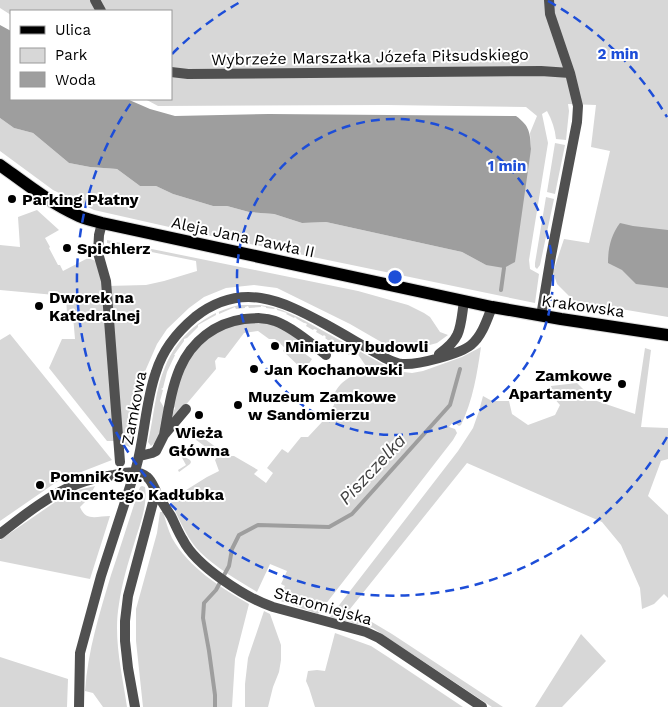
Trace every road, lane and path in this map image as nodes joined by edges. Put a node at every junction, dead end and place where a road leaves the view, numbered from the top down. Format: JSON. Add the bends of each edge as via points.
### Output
{"nodes":[{"id":1,"x":550,"y":0,"type":"edge"},
{"id":2,"x":172,"y":72,"type":"edge"},
{"id":3,"x":570,"y":73,"type":"junction"},
{"id":4,"x":0,"y":164,"type":"edge"},
{"id":5,"x":102,"y":223,"type":"junction"},
{"id":6,"x":464,"y":301,"type":"junction"},
{"id":7,"x":492,"y":307,"type":"junction"},
{"id":8,"x":541,"y":316,"type":"junction"},
{"id":9,"x":668,"y":335,"type":"edge"},
{"id":10,"x":326,"y":355,"type":"dead end"},
{"id":11,"x":432,"y":359,"type":"junction"},
{"id":12,"x":186,"y":409,"type":"dead end"},
{"id":13,"x":164,"y":435,"type":"junction"},
{"id":14,"x":140,"y":456,"type":"junction"},
{"id":15,"x":120,"y":462,"type":"dead end"},
{"id":16,"x":135,"y":472,"type":"junction"},
{"id":17,"x":156,"y":491,"type":"junction"},
{"id":18,"x":0,"y":534,"type":"edge"},
{"id":19,"x":79,"y":707,"type":"edge"},
{"id":20,"x":135,"y":707,"type":"edge"},
{"id":21,"x":482,"y":707,"type":"edge"}],
"edges":[{"from":1,"to":3,"type":"street","via":[[550,14]]},
{"from":2,"to":3,"type":"street","name":"Wybrzeże Marszałka Józefa Piłsudskiego"},
{"from":3,"to":8,"type":"street","via":[[578,106],[577,122]]},
{"from":4,"to":5,"type":"main road","name":"Aleja Jana Pawła II","via":[[57,204]]},
{"from":5,"to":6,"type":"main road","name":"Aleja Jana Pawła II"},
{"from":5,"to":15,"type":"street","via":[[98,254],[106,281]]},
{"from":6,"to":7,"type":"main road","name":"Aleja Jana Pawła II"},
{"from":6,"to":11,"type":"street","name":"Zamkowa","via":[[455,339]]},
{"from":7,"to":8,"type":"main road","name":"Krakowska"},
{"from":7,"to":11,"type":"street","name":"Zamkowa","via":[[485,325],[470,346]]},
{"from":8,"to":9,"type":"main road","name":"Krakowska"},
{"from":10,"to":13,"type":"street","via":[[286,326],[272,320],[260,318],[222,324],[203,337],[185,357],[176,379]]},
{"from":11,"to":14,"type":"street","name":"Zamkowa","via":[[396,363],[283,303],[253,297],[226,301],[202,312],[188,323],[165,351],[150,390]]},
{"from":12,"to":13,"type":"street"},
{"from":13,"to":14,"type":"street","via":[[156,451]]},
{"from":14,"to":16,"type":"street","name":"Zamkowa"},
{"from":16,"to":17,"type":"street","name":"Staromiejska","via":[[146,476]]},
{"from":16,"to":18,"type":"street","via":[[92,479],[63,490]]},
{"from":16,"to":19,"type":"street","name":"Zamkowa","via":[[80,653]]},
{"from":17,"to":20,"type":"street","via":[[128,596],[125,622]]},
{"from":17,"to":21,"type":"street","name":"Staromiejska","via":[[195,557],[234,587],[267,605],[379,638]]}]}
